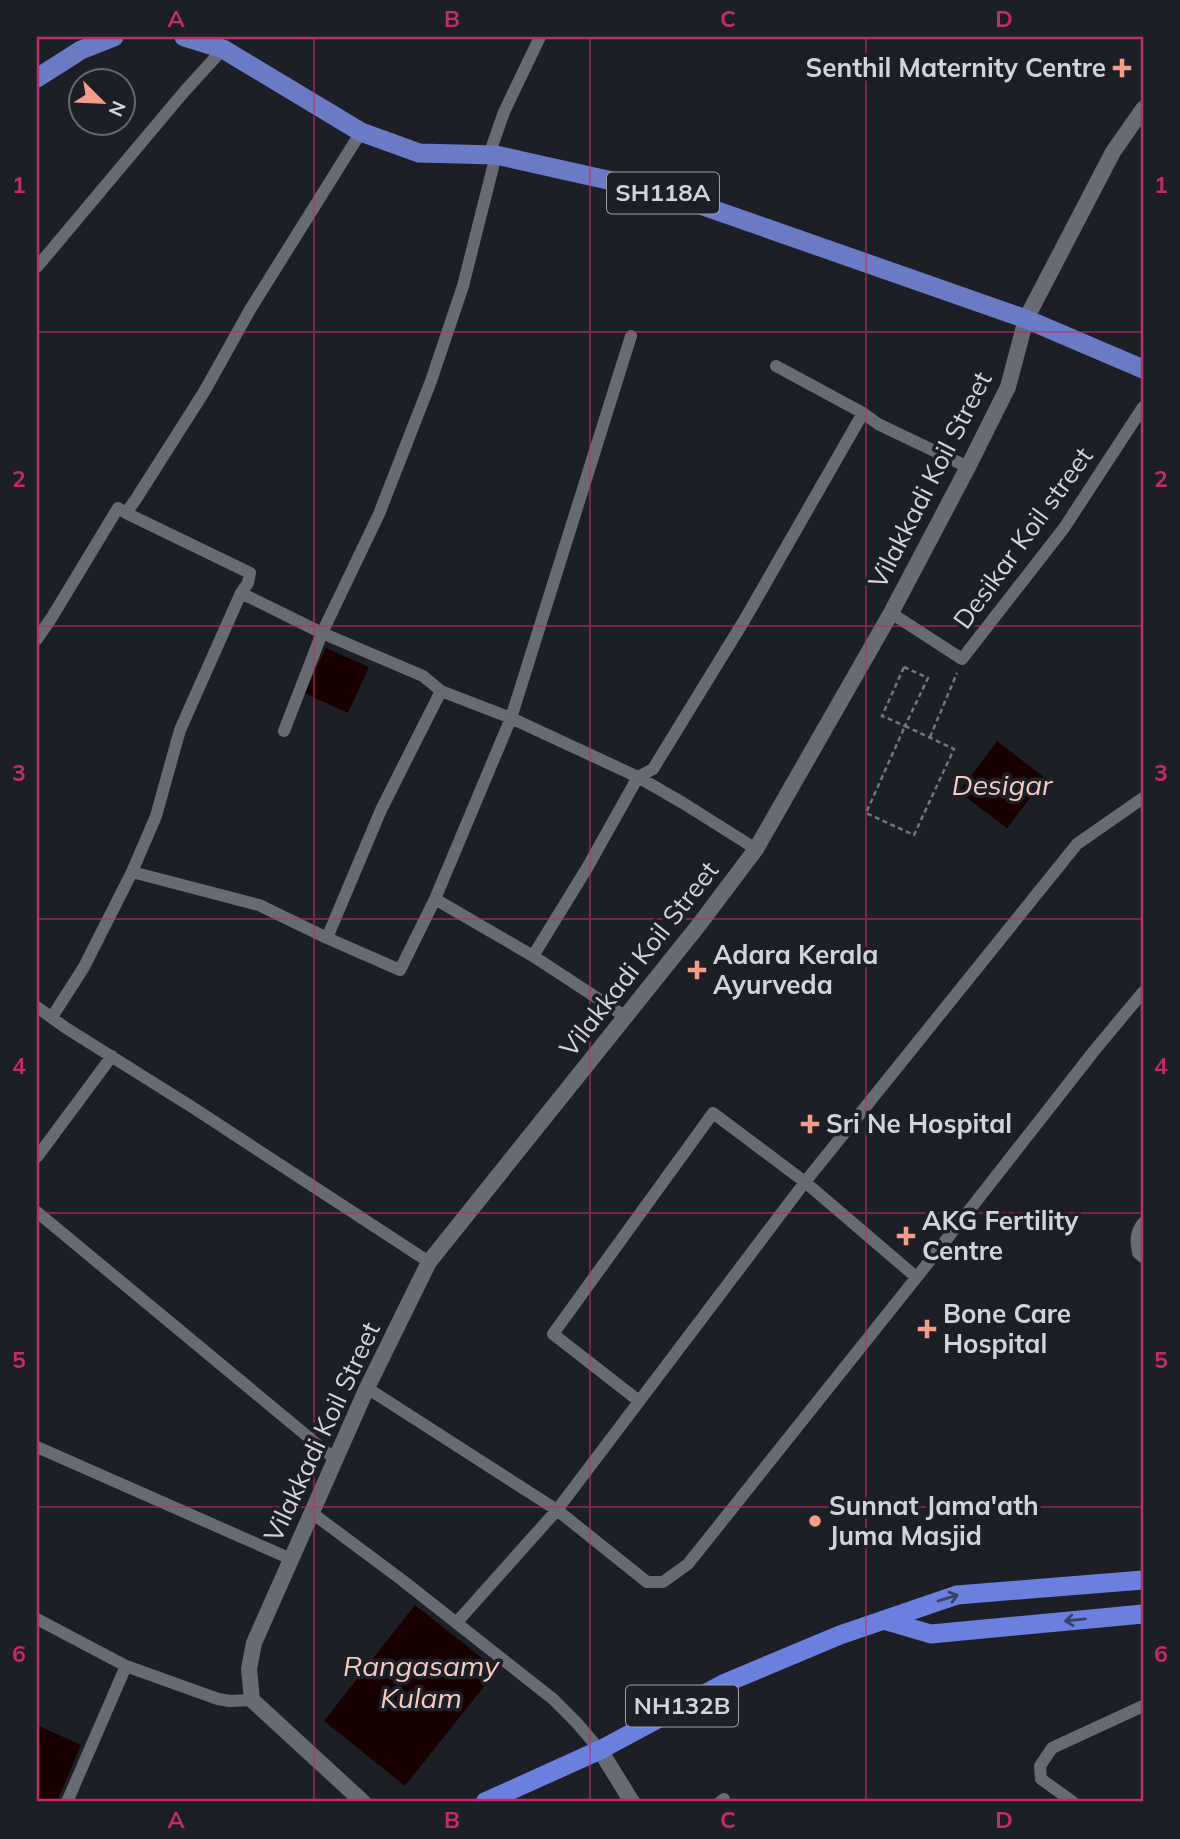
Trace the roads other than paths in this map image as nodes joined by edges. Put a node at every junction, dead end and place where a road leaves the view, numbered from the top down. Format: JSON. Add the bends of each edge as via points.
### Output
{"nodes":[{"id":1,"x":114,"y":37,"type":"edge"},
{"id":2,"x":184,"y":37,"type":"edge"},
{"id":3,"x":540,"y":37,"type":"edge"},
{"id":4,"x":220,"y":45,"type":"edge"},
{"id":5,"x":37,"y":78,"type":"edge"},
{"id":6,"x":1143,"y":109,"type":"edge"},
{"id":7,"x":361,"y":132,"type":"junction"},
{"id":8,"x":493,"y":155,"type":"junction"},
{"id":9,"x":37,"y":267,"type":"edge"},
{"id":10,"x":1026,"y":319,"type":"junction"},
{"id":11,"x":631,"y":337,"type":"dead end"},
{"id":12,"x":776,"y":366,"type":"dead end"},
{"id":13,"x":1143,"y":369,"type":"edge"},
{"id":14,"x":1143,"y":407,"type":"edge"},
{"id":15,"x":863,"y":413,"type":"junction"},
{"id":16,"x":968,"y":467,"type":"junction"},
{"id":17,"x":127,"y":513,"type":"junction"},
{"id":18,"x":241,"y":593,"type":"junction"},
{"id":19,"x":891,"y":613,"type":"junction"},
{"id":20,"x":322,"y":633,"type":"junction"},
{"id":21,"x":37,"y":639,"type":"edge"},
{"id":22,"x":441,"y":691,"type":"junction"},
{"id":23,"x":511,"y":718,"type":"junction"},
{"id":24,"x":284,"y":731,"type":"dead end"},
{"id":25,"x":638,"y":777,"type":"junction"},
{"id":26,"x":1143,"y":798,"type":"edge"},
{"id":27,"x":756,"y":849,"type":"junction"},
{"id":28,"x":132,"y":872,"type":"junction"},
{"id":29,"x":435,"y":899,"type":"junction"},
{"id":30,"x":327,"y":938,"type":"junction"},
{"id":31,"x":533,"y":956,"type":"junction"},
{"id":32,"x":1143,"y":992,"type":"edge"},
{"id":33,"x":37,"y":1007,"type":"edge"},
{"id":34,"x":52,"y":1017,"type":"junction"},
{"id":35,"x":626,"y":1017,"type":"junction"},
{"id":36,"x":112,"y":1056,"type":"junction"},
{"id":37,"x":37,"y":1157,"type":"edge"},
{"id":38,"x":805,"y":1182,"type":"junction"},
{"id":39,"x":37,"y":1212,"type":"edge"},
{"id":40,"x":1143,"y":1223,"type":"edge"},
{"id":41,"x":1143,"y":1257,"type":"edge"},
{"id":42,"x":429,"y":1262,"type":"junction"},
{"id":43,"x":916,"y":1277,"type":"junction"},
{"id":44,"x":367,"y":1388,"type":"junction"},
{"id":45,"x":639,"y":1401,"type":"junction"},
{"id":46,"x":37,"y":1447,"type":"edge"},
{"id":47,"x":336,"y":1460,"type":"junction"},
{"id":48,"x":557,"y":1510,"type":"junction"},
{"id":49,"x":312,"y":1513,"type":"junction"},
{"id":50,"x":291,"y":1559,"type":"junction"},
{"id":51,"x":1143,"y":1580,"type":"edge"},
{"id":52,"x":1143,"y":1614,"type":"edge"},
{"id":53,"x":37,"y":1619,"type":"edge"},
{"id":54,"x":883,"y":1620,"type":"junction"},
{"id":55,"x":457,"y":1622,"type":"junction"},
{"id":56,"x":126,"y":1666,"type":"junction"},
{"id":57,"x":252,"y":1700,"type":"junction"},
{"id":58,"x":1143,"y":1706,"type":"edge"},
{"id":59,"x":600,"y":1750,"type":"junction"},
{"id":60,"x":67,"y":1802,"type":"edge"},
{"id":61,"x":363,"y":1802,"type":"edge"},
{"id":62,"x":485,"y":1802,"type":"edge"},
{"id":63,"x":632,"y":1802,"type":"edge"},
{"id":64,"x":1073,"y":1802,"type":"edge"}],
"edges":[{"from":1,"to":5,"type":"main road","via":[[81,50]]},
{"from":2,"to":4,"type":"main road","number":"SH118A"},
{"from":3,"to":8,"type":"street","via":[[504,112]]},
{"from":4,"to":7,"type":"main road","number":"SH118A"},
{"from":4,"to":9,"type":"street"},
{"from":6,"to":10,"type":"street","name":"Vilakkadi Koil Street","via":[[1113,152]]},
{"from":7,"to":8,"type":"main road","number":"SH118A","via":[[419,153]]},
{"from":7,"to":17,"type":"street"},
{"from":8,"to":10,"type":"main road","number":"SH118A","via":[[666,193]]},
{"from":8,"to":20,"type":"street","via":[[463,286],[431,382],[379,514]]},
{"from":10,"to":13,"type":"main road","number":"SH118A"},
{"from":10,"to":16,"type":"street","name":"Vilakkadi Koil Street","via":[[1008,387]]},
{"from":11,"to":23,"type":"street"},
{"from":12,"to":15,"type":"street"},
{"from":14,"to":19,"type":"street","name":"Desikar Koil street","via":[[1064,528],[961,659]]},
{"from":15,"to":16,"type":"street"},
{"from":15,"to":25,"type":"street","via":[[745,620],[653,769]]},
{"from":16,"to":19,"type":"street","name":"Vilakkadi Koil Street"},
{"from":17,"to":18,"type":"street","via":[[250,573]]},
{"from":17,"to":21,"type":"street","via":[[118,508]]},
{"from":18,"to":20,"type":"street"},
{"from":18,"to":28,"type":"street","via":[[180,730],[156,816]]},
{"from":19,"to":27,"type":"street","name":"Vilakkadi Koil Street"},
{"from":20,"to":22,"type":"street","via":[[423,676]]},
{"from":20,"to":24,"type":"street"},
{"from":22,"to":23,"type":"street"},
{"from":22,"to":30,"type":"street","via":[[381,810]]},
{"from":23,"to":25,"type":"street"},
{"from":23,"to":29,"type":"street"},
{"from":25,"to":27,"type":"street"},
{"from":25,"to":31,"type":"street"},
{"from":26,"to":38,"type":"street","via":[[1077,844]]},
{"from":27,"to":35,"type":"street","name":"Vilakkadi Koil Street"},
{"from":28,"to":30,"type":"street","via":[[259,905]]},
{"from":28,"to":34,"type":"street","via":[[84,967]]},
{"from":29,"to":30,"type":"street","via":[[400,970]]},
{"from":29,"to":31,"type":"street"},
{"from":31,"to":35,"type":"street"},
{"from":32,"to":43,"type":"street"},
{"from":33,"to":34,"type":"street"},
{"from":34,"to":36,"type":"street"},
{"from":35,"to":42,"type":"street","name":"Vilakkadi Koil Street"},
{"from":36,"to":37,"type":"street"},
{"from":36,"to":42,"type":"street"},
{"from":38,"to":43,"type":"street"},
{"from":38,"to":45,"type":"street"},
{"from":38,"to":45,"type":"street","via":[[713,1113],[554,1334]]},
{"from":39,"to":47,"type":"street"},
{"from":40,"to":41,"type":"street","via":[[1135,1238]]},
{"from":42,"to":44,"type":"street","name":"Vilakkadi Koil Street"},
{"from":43,"to":48,"type":"street","via":[[688,1564],[663,1582],[647,1582]]},
{"from":44,"to":47,"type":"street","name":"Vilakkadi Koil Street"},
{"from":44,"to":48,"type":"street"},
{"from":45,"to":48,"type":"street"},
{"from":46,"to":50,"type":"street"},
{"from":47,"to":49,"type":"street","name":"Vilakkadi Koil Street"},
{"from":48,"to":55,"type":"street"},
{"from":49,"to":50,"type":"street","name":"Vilakkadi Koil Street"},
{"from":49,"to":55,"type":"street"},
{"from":50,"to":57,"type":"street","name":"Vilakkadi Koil Street","via":[[254,1643],[249,1668]]},
{"from":54,"to":51,"type":"highway","number":"NH132B","one_way":true,"via":[[957,1595]]},
{"from":52,"to":54,"type":"highway","one_way":true,"via":[[931,1634]]},
{"from":53,"to":56,"type":"street"},
{"from":54,"to":59,"type":"highway","number":"NH132B","via":[[723,1684]]},
{"from":55,"to":59,"type":"street","via":[[553,1699]]},
{"from":56,"to":57,"type":"street","via":[[218,1699]]},
{"from":56,"to":60,"type":"street"},
{"from":57,"to":61,"type":"street"},
{"from":58,"to":64,"type":"street","via":[[1052,1748],[1040,1766],[1041,1779]]},
{"from":59,"to":62,"type":"highway","number":"NH132B"},
{"from":59,"to":63,"type":"street"}]}
